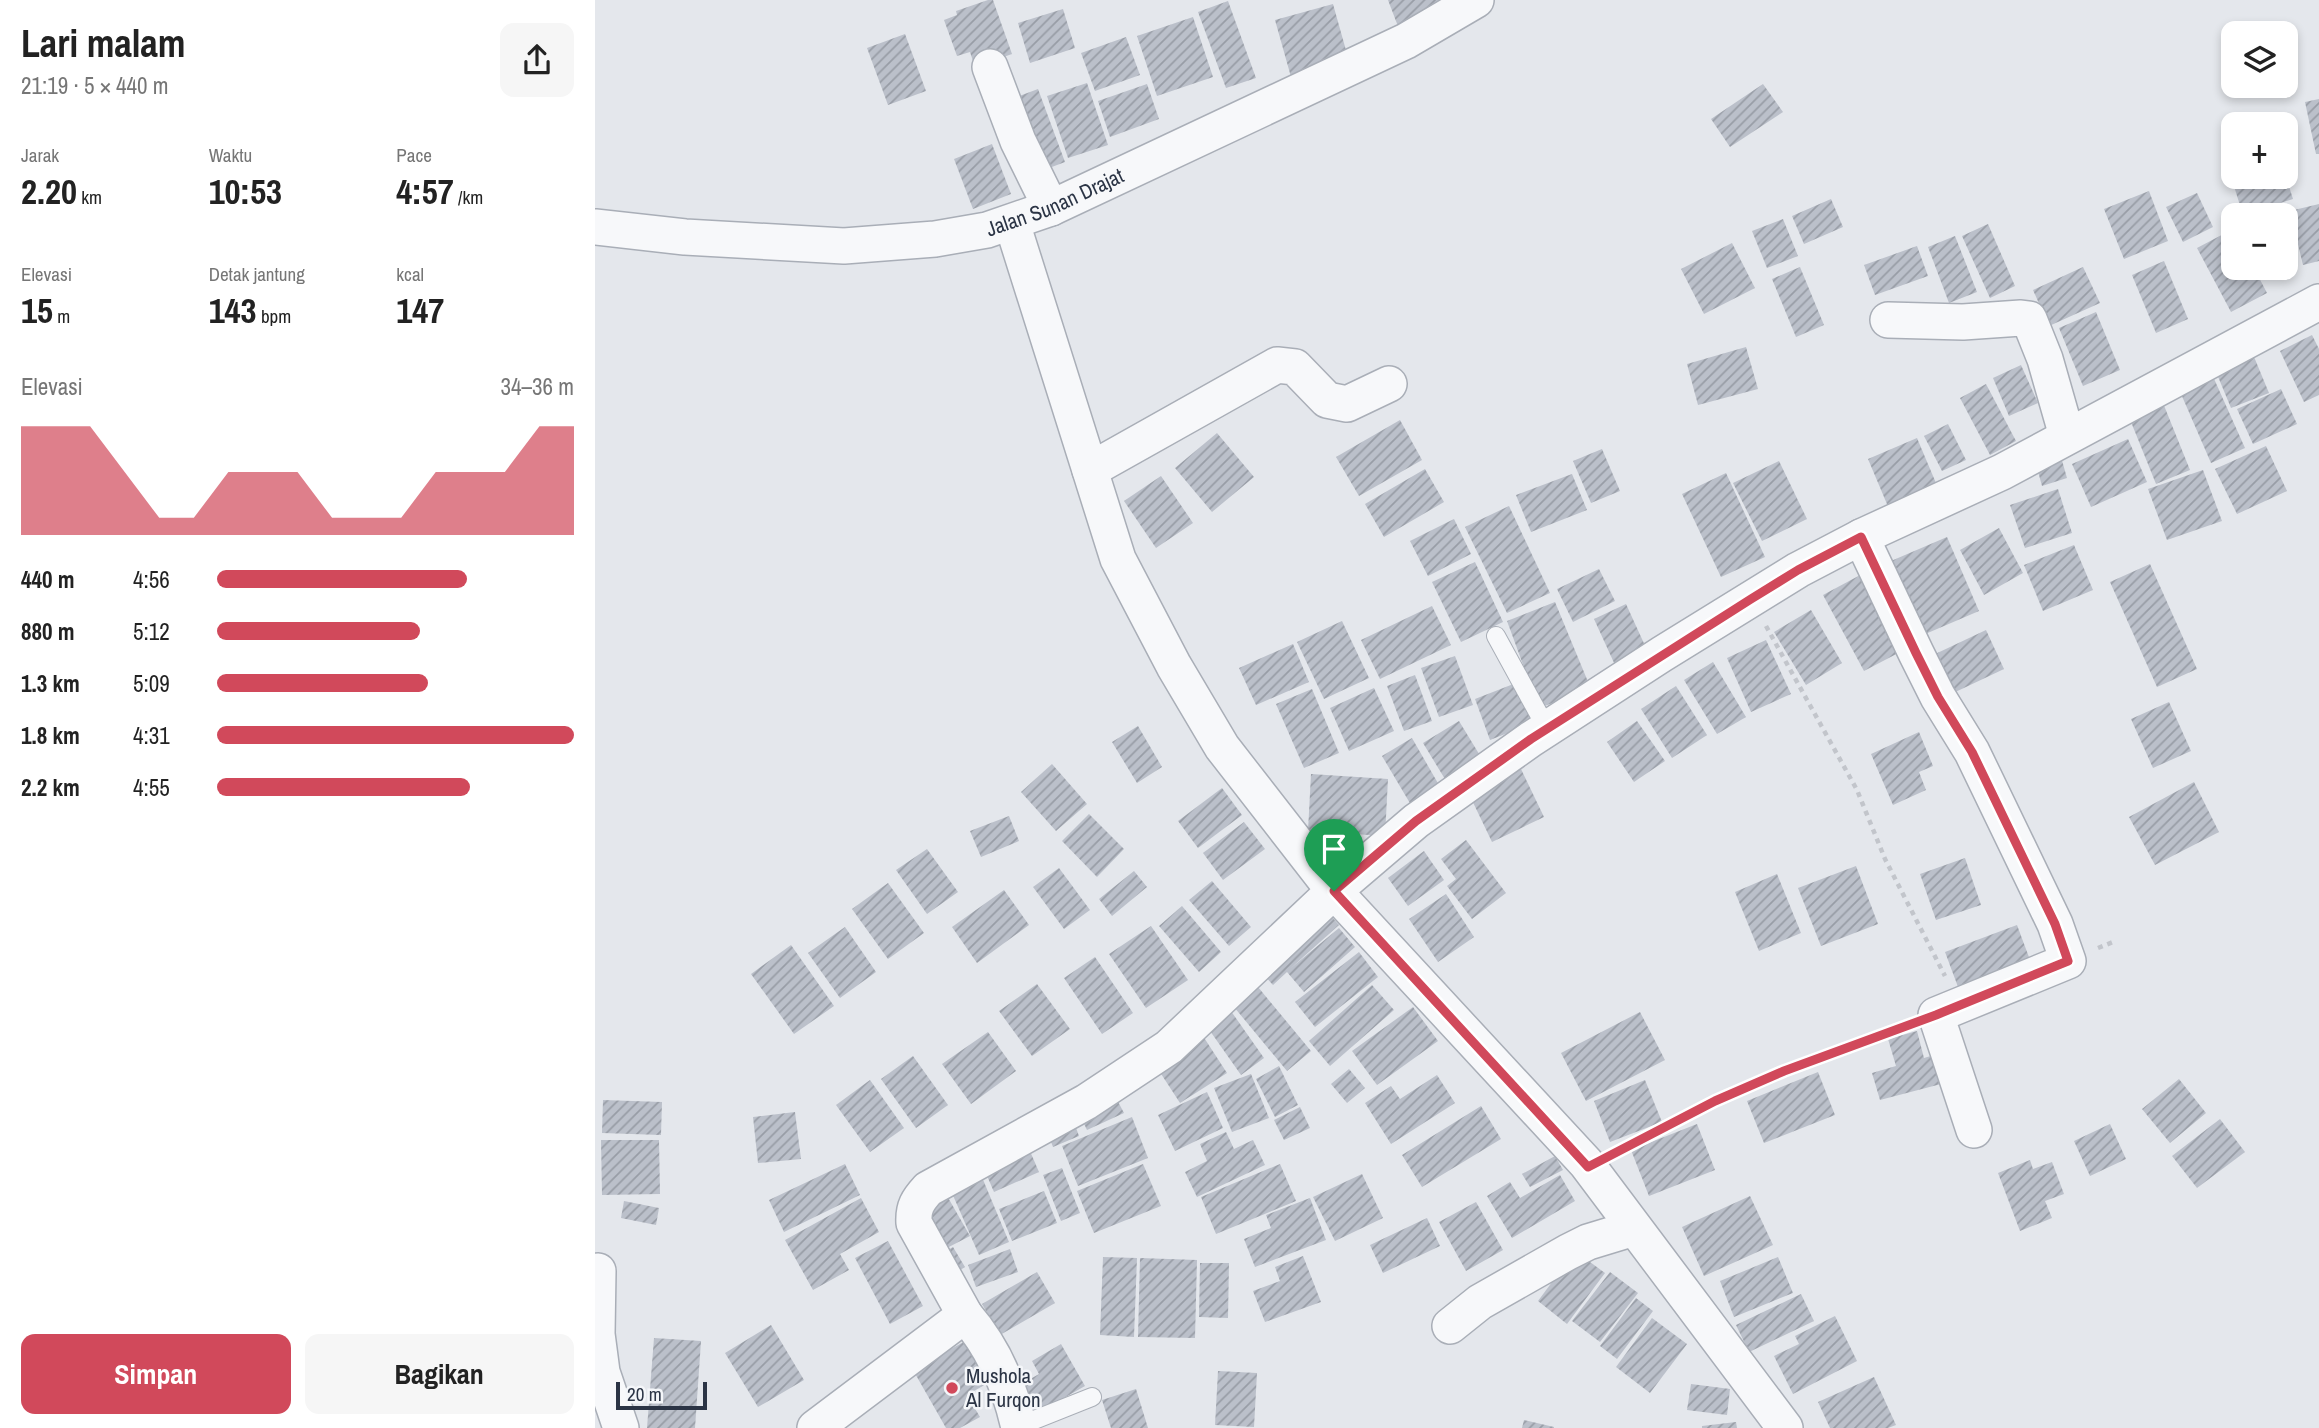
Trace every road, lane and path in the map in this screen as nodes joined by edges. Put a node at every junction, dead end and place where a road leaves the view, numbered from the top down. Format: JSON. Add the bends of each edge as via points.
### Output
{"nodes":[{"id":1,"x":1476,"y":0,"type":"edge"},
{"id":2,"x":990,"y":67,"type":"dead end"},
{"id":3,"x":1051,"y":208,"type":"junction"},
{"id":4,"x":1012,"y":223,"type":"junction"},
{"id":5,"x":595,"y":227,"type":"edge"},
{"id":6,"x":2319,"y":302,"type":"edge"},
{"id":7,"x":1888,"y":320,"type":"dead end"},
{"id":8,"x":1389,"y":384,"type":"dead end"},
{"id":9,"x":2067,"y":436,"type":"junction"},
{"id":10,"x":1090,"y":470,"type":"junction"},
{"id":11,"x":1861,"y":537,"type":"junction"},
{"id":12,"x":1751,"y":599,"type":"junction"},
{"id":13,"x":1496,"y":636,"type":"dead end"},
{"id":14,"x":1547,"y":729,"type":"junction"},
{"id":15,"x":1334,"y":891,"type":"junction"},
{"id":16,"x":1948,"y":1010,"type":"junction"},
{"id":17,"x":1974,"y":1129,"type":"dead end"},
{"id":18,"x":1588,"y":1167,"type":"junction"},
{"id":19,"x":1634,"y":1228,"type":"junction"},
{"id":20,"x":598,"y":1271,"type":"dead end"},
{"id":21,"x":965,"y":1315,"type":"junction"},
{"id":22,"x":1450,"y":1326,"type":"dead end"},
{"id":23,"x":1091,"y":1397,"type":"dead end"},
{"id":24,"x":1019,"y":1427,"type":"edge"},
{"id":25,"x":621,"y":1428,"type":"edge"},
{"id":26,"x":815,"y":1428,"type":"edge"},
{"id":27,"x":1785,"y":1428,"type":"edge"}],
"edges":[{"from":1,"to":3,"type":"street","name":"Jalan Sunan Drajat","via":[[1406,41]]},
{"from":2,"to":3,"type":"street"},
{"from":3,"to":4,"type":"street","name":"Jalan Sunan Drajat"},
{"from":4,"to":5,"type":"street","name":"Jalan Sunan Drajat","via":[[935,239],[844,246]]},
{"from":4,"to":10,"type":"street"},
{"from":6,"to":9,"type":"street"},
{"from":7,"to":9,"type":"street","via":[[2029,319]]},
{"from":8,"to":10,"type":"street","via":[[1347,404],[1327,400],[1295,367],[1277,365]]},
{"from":9,"to":11,"type":"street"},
{"from":10,"to":15,"type":"street","via":[[1118,559],[1174,666],[1222,747]]},
{"from":11,"to":12,"type":"street"},
{"from":11,"to":16,"type":"street","via":[[1927,675],[1972,752],[2055,924],[2068,961]]},
{"from":12,"to":14,"type":"street"},
{"from":12,"to":16,"type":"path","via":[[1857,790]]},
{"from":13,"to":14,"type":"lane"},
{"from":14,"to":15,"type":"street","via":[[1416,821]]},
{"from":15,"to":18,"type":"street"},
{"from":15,"to":21,"type":"street","via":[[1168,1047],[917,1200],[914,1223]]},
{"from":16,"to":17,"type":"street"},
{"from":16,"to":18,"type":"path","via":[[1738,1091]]},
{"from":18,"to":19,"type":"street"},
{"from":19,"to":22,"type":"street","via":[[1567,1252],[1480,1302]]},
{"from":19,"to":27,"type":"street"},
{"from":20,"to":25,"type":"street","via":[[597,1334],[603,1372]]},
{"from":21,"to":24,"type":"street","via":[[1003,1373]]},
{"from":21,"to":26,"type":"street"},
{"from":23,"to":24,"type":"lane"}]}
